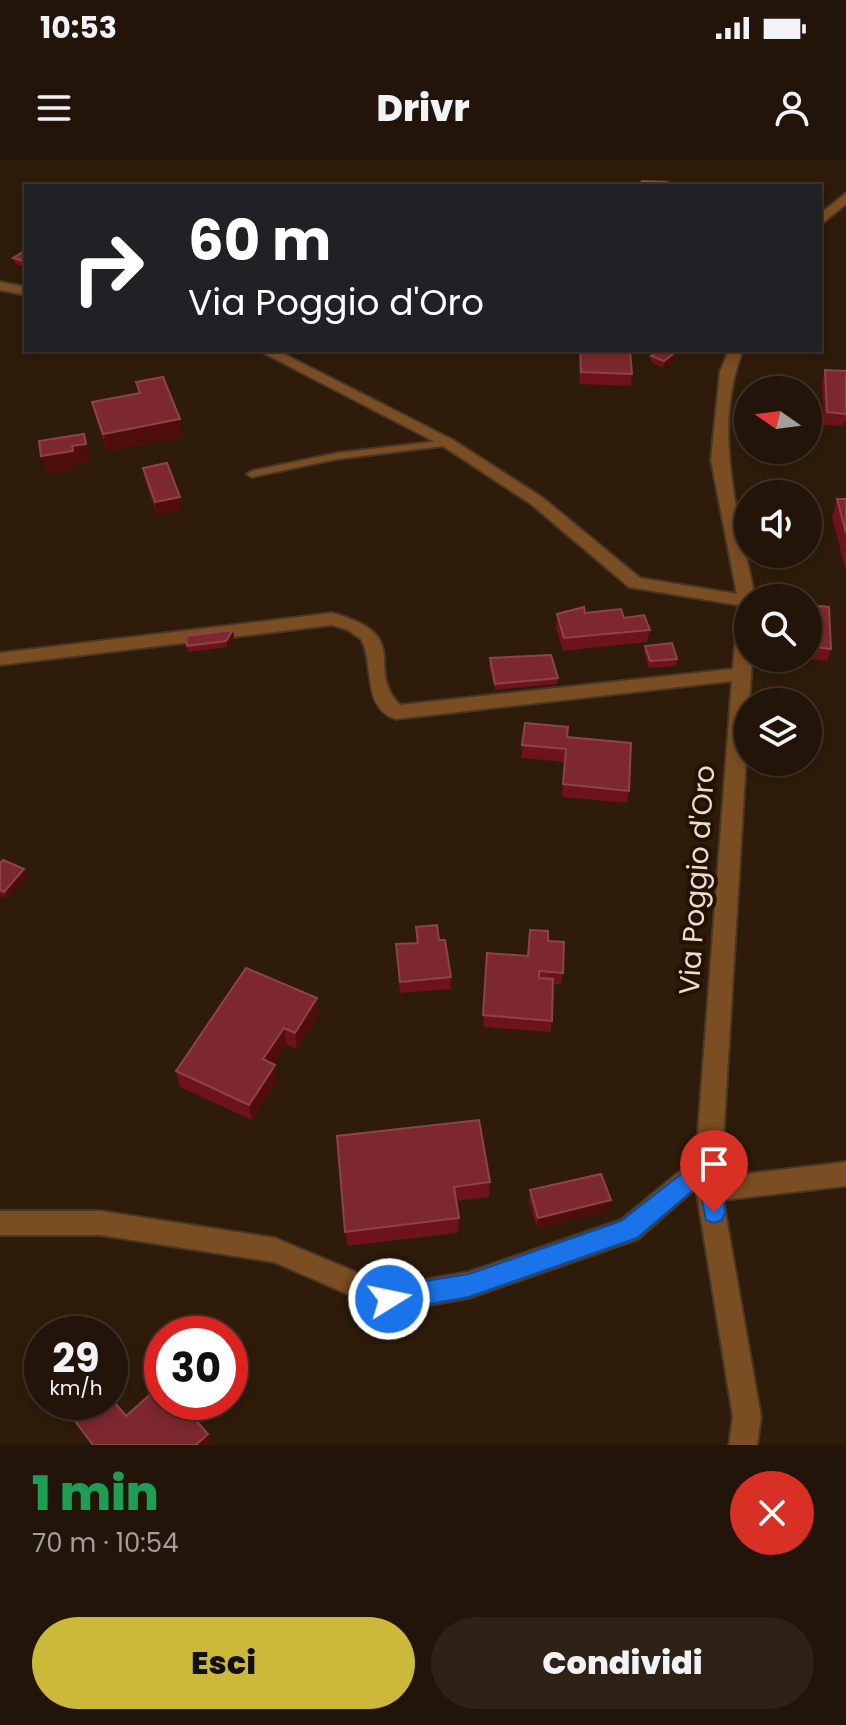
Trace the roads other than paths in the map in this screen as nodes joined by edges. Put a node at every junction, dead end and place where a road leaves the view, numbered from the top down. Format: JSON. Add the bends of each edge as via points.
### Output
{"nodes":[{"id":1,"x":846,"y":197,"type":"edge"},
{"id":2,"x":822,"y":219,"type":"edge"},
{"id":3,"x":0,"y":286,"type":"edge"},
{"id":4,"x":24,"y":291,"type":"edge"},
{"id":5,"x":269,"y":352,"type":"edge"},
{"id":6,"x":735,"y":352,"type":"edge"},
{"id":7,"x":448,"y":443,"type":"junction"},
{"id":8,"x":252,"y":474,"type":"dead end"},
{"id":9,"x":744,"y":584,"type":"edge"},
{"id":10,"x":734,"y":599,"type":"edge"},
{"id":11,"x":0,"y":659,"type":"edge"},
{"id":12,"x":742,"y":674,"type":"joint"},
{"id":13,"x":708,"y":1163,"type":"junction"},
{"id":14,"x":846,"y":1174,"type":"edge"},
{"id":15,"x":709,"y":1190,"type":"junction"},
{"id":16,"x":0,"y":1223,"type":"edge"},
{"id":17,"x":743,"y":1445,"type":"edge"}],
"edges":[{"from":1,"to":2,"type":"street"},
{"from":3,"to":4,"type":"street"},
{"from":5,"to":7,"type":"street"},
{"from":6,"to":9,"type":"street","name":"Via Poggio d'Oro","via":[[727,372],[719,460]]},
{"from":7,"to":8,"type":"lane","via":[[337,456]]},
{"from":7,"to":10,"type":"street","via":[[537,501],[635,583]]},
{"from":11,"to":12,"type":"street","via":[[332,619],[360,625],[370,633],[384,700],[396,712]]},
{"from":12,"to":13,"type":"street","name":"Via Poggio d'Oro"},
{"from":13,"to":15,"type":"street","name":"Via Poggio d'Oro"},
{"from":13,"to":16,"type":"street","via":[[629,1230],[469,1285],[389,1299],[275,1250],[100,1223]]},
{"from":14,"to":15,"type":"street"},
{"from":15,"to":17,"type":"street","name":"Via Poggio d'Oro","via":[[747,1417]]}]}
